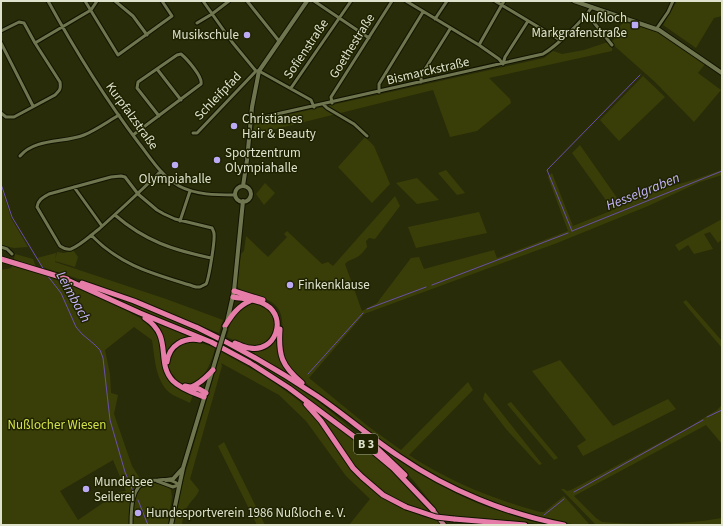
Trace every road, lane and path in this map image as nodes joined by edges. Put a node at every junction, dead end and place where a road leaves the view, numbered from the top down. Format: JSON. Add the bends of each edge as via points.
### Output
{"nodes":[{"id":1,"x":48,"y":1,"type":"edge"},
{"id":2,"x":85,"y":1,"type":"edge"},
{"id":3,"x":97,"y":1,"type":"edge"},
{"id":4,"x":115,"y":1,"type":"edge"},
{"id":5,"x":162,"y":1,"type":"edge"},
{"id":6,"x":202,"y":1,"type":"edge"},
{"id":7,"x":229,"y":1,"type":"edge"},
{"id":8,"x":247,"y":1,"type":"edge"},
{"id":9,"x":307,"y":1,"type":"edge"},
{"id":10,"x":314,"y":1,"type":"edge"},
{"id":11,"x":351,"y":1,"type":"edge"},
{"id":12,"x":392,"y":1,"type":"edge"},
{"id":13,"x":406,"y":1,"type":"edge"},
{"id":14,"x":447,"y":1,"type":"edge"},
{"id":15,"x":495,"y":1,"type":"edge"},
{"id":16,"x":504,"y":1,"type":"edge"},
{"id":17,"x":576,"y":1,"type":"edge"},
{"id":18,"x":673,"y":1,"type":"edge"},
{"id":19,"x":502,"y":5,"type":"junction"},
{"id":20,"x":592,"y":7,"type":"junction"},
{"id":21,"x":91,"y":10,"type":"junction"},
{"id":22,"x":423,"y":12,"type":"junction"},
{"id":23,"x":212,"y":14,"type":"junction"},
{"id":24,"x":587,"y":14,"type":"junction"},
{"id":25,"x":340,"y":18,"type":"junction"},
{"id":26,"x":435,"y":19,"type":"junction"},
{"id":27,"x":528,"y":21,"type":"junction"},
{"id":28,"x":197,"y":23,"type":"dead end"},
{"id":29,"x":63,"y":28,"type":"junction"},
{"id":30,"x":657,"y":28,"type":"junction"},
{"id":31,"x":450,"y":29,"type":"junction"},
{"id":32,"x":1,"y":31,"type":"edge"},
{"id":33,"x":147,"y":35,"type":"junction"},
{"id":34,"x":369,"y":38,"type":"junction"},
{"id":35,"x":560,"y":40,"type":"junction"},
{"id":36,"x":280,"y":41,"type":"junction"},
{"id":37,"x":1,"y":43,"type":"edge"},
{"id":38,"x":35,"y":43,"type":"junction"},
{"id":39,"x":478,"y":45,"type":"junction"},
{"id":40,"x":612,"y":45,"type":"dead end"},
{"id":41,"x":503,"y":64,"type":"junction"},
{"id":42,"x":156,"y":69,"type":"junction"},
{"id":43,"x":258,"y":71,"type":"junction"},
{"id":44,"x":722,"y":73,"type":"edge"},
{"id":45,"x":421,"y":82,"type":"junction"},
{"id":46,"x":291,"y":88,"type":"junction"},
{"id":47,"x":379,"y":92,"type":"junction"},
{"id":48,"x":181,"y":100,"type":"junction"},
{"id":49,"x":332,"y":103,"type":"junction"},
{"id":50,"x":324,"y":105,"type":"junction"},
{"id":51,"x":33,"y":106,"type":"junction"},
{"id":52,"x":314,"y":107,"type":"junction"},
{"id":53,"x":1,"y":113,"type":"edge"},
{"id":54,"x":119,"y":115,"type":"junction"},
{"id":55,"x":159,"y":116,"type":"junction"},
{"id":56,"x":250,"y":120,"type":"junction"},
{"id":57,"x":192,"y":133,"type":"dead end"},
{"id":58,"x":133,"y":135,"type":"junction"},
{"id":59,"x":367,"y":136,"type":"dead end"},
{"id":60,"x":20,"y":156,"type":"dead end"},
{"id":61,"x":161,"y":172,"type":"junction"},
{"id":62,"x":243,"y":186,"type":"junction"},
{"id":63,"x":74,"y":187,"type":"junction"},
{"id":64,"x":190,"y":191,"type":"junction"},
{"id":65,"x":138,"y":194,"type":"junction"},
{"id":66,"x":235,"y":195,"type":"junction"},
{"id":67,"x":243,"y":201,"type":"junction"},
{"id":68,"x":115,"y":215,"type":"junction"},
{"id":69,"x":180,"y":221,"type":"junction"},
{"id":70,"x":102,"y":226,"type":"junction"},
{"id":71,"x":91,"y":235,"type":"junction"},
{"id":72,"x":1,"y":247,"type":"edge"},
{"id":73,"x":12,"y":254,"type":"dead end"},
{"id":74,"x":211,"y":258,"type":"junction"},
{"id":75,"x":1,"y":259,"type":"edge"},
{"id":76,"x":65,"y":279,"type":"junction"},
{"id":77,"x":234,"y":291,"type":"junction"},
{"id":78,"x":232,"y":297,"type":"junction"},
{"id":79,"x":251,"y":300,"type":"junction"},
{"id":80,"x":140,"y":313,"type":"junction"},
{"id":81,"x":196,"y":327,"type":"junction"},
{"id":82,"x":225,"y":328,"type":"junction"},
{"id":83,"x":211,"y":342,"type":"junction"},
{"id":84,"x":213,"y":370,"type":"junction"},
{"id":85,"x":190,"y":387,"type":"junction"},
{"id":86,"x":289,"y":388,"type":"junction"},
{"id":87,"x":205,"y":395,"type":"junction"},
{"id":88,"x":318,"y":397,"type":"junction"},
{"id":89,"x":332,"y":407,"type":"junction"},
{"id":90,"x":184,"y":468,"type":"junction"},
{"id":91,"x":154,"y":480,"type":"junction"},
{"id":92,"x":166,"y":480,"type":"junction"},
{"id":93,"x":179,"y":485,"type":"junction"},
{"id":94,"x":173,"y":487,"type":"junction"},
{"id":95,"x":176,"y":496,"type":"junction"},
{"id":96,"x":433,"y":510,"type":"junction"},
{"id":97,"x":131,"y":525,"type":"edge"},
{"id":98,"x":171,"y":525,"type":"edge"},
{"id":99,"x":444,"y":525,"type":"edge"},
{"id":100,"x":525,"y":525,"type":"edge"},
{"id":101,"x":564,"y":525,"type":"edge"}],
"edges":[{"from":1,"to":29,"type":"street","name":"Kurpfalzstraße"},
{"from":2,"to":21,"type":"street"},
{"from":3,"to":21,"type":"street"},
{"from":4,"to":33,"type":"street","via":[[132,16]]},
{"from":5,"to":33,"type":"street","via":[[172,16]]},
{"from":6,"to":23,"type":"street"},
{"from":7,"to":23,"type":"street"},
{"from":8,"to":36,"type":"street"},
{"from":9,"to":36,"type":"street"},
{"from":10,"to":25,"type":"street"},
{"from":11,"to":25,"type":"street","name":"Sofienstraße"},
{"from":12,"to":34,"type":"street","name":"Goethestraße"},
{"from":13,"to":22,"type":"street"},
{"from":14,"to":26,"type":"street"},
{"from":15,"to":19,"type":"street"},
{"from":16,"to":19,"type":"street"},
{"from":17,"to":20,"type":"street"},
{"from":18,"to":30,"type":"street"},
{"from":19,"to":27,"type":"street"},
{"from":19,"to":39,"type":"street"},
{"from":20,"to":24,"type":"street","name":"Bismarckstraße"},
{"from":20,"to":30,"type":"street"},
{"from":21,"to":29,"type":"street"},
{"from":21,"to":33,"type":"street","via":[[118,55]]},
{"from":22,"to":26,"type":"street"},
{"from":22,"to":47,"type":"street","via":[[379,84]]},
{"from":23,"to":28,"type":"street"},
{"from":23,"to":43,"type":"street"},
{"from":24,"to":35,"type":"street","name":"Bismarckstraße"},
{"from":24,"to":40,"type":"street"},
{"from":25,"to":34,"type":"street"},
{"from":25,"to":46,"type":"street","name":"Sofienstraße"},
{"from":26,"to":31,"type":"street"},
{"from":27,"to":35,"type":"street"},
{"from":27,"to":41,"type":"street"},
{"from":29,"to":38,"type":"street"},
{"from":29,"to":54,"type":"street","name":"Kurpfalzstraße"},
{"from":30,"to":44,"type":"street"},
{"from":31,"to":39,"type":"street"},
{"from":31,"to":45,"type":"street","via":[[422,74]]},
{"from":32,"to":38,"type":"street","via":[[19,22],[24,23]]},
{"from":34,"to":49,"type":"street","name":"Goethestraße","via":[[331,97]]},
{"from":35,"to":41,"type":"street","name":"Bismarckstraße","via":[[544,54]]},
{"from":36,"to":43,"type":"street"},
{"from":37,"to":51,"type":"street"},
{"from":38,"to":51,"type":"street","via":[[61,87],[56,95]]},
{"from":39,"to":41,"type":"street"},
{"from":41,"to":45,"type":"street","name":"Bismarckstraße"},
{"from":42,"to":48,"type":"street"},
{"from":42,"to":48,"type":"street","via":[[181,54],[200,76],[201,84]]},
{"from":42,"to":55,"type":"street","via":[[138,82],[137,88]]},
{"from":43,"to":46,"type":"street"},
{"from":43,"to":56,"type":"street"},
{"from":43,"to":57,"type":"street","name":"Schleifpfad","via":[[197,133]]},
{"from":45,"to":47,"type":"street","name":"Bismarckstraße"},
{"from":46,"to":52,"type":"street","via":[[311,100]]},
{"from":47,"to":49,"type":"street","name":"Bismarckstraße"},
{"from":48,"to":55,"type":"street"},
{"from":49,"to":50,"type":"street","name":"Bismarckstraße"},
{"from":50,"to":52,"type":"street","name":"Bismarckstraße"},
{"from":50,"to":59,"type":"street","via":[[357,126]]},
{"from":51,"to":53,"type":"street","via":[[10,118]]},
{"from":52,"to":56,"type":"street","name":"Bismarckstraße"},
{"from":54,"to":58,"type":"street","name":"Kurpfalzstraße"},
{"from":54,"to":60,"type":"street","via":[[84,135],[41,143],[25,150]]},
{"from":55,"to":58,"type":"street"},
{"from":56,"to":62,"type":"street"},
{"from":58,"to":61,"type":"street","name":"Kurpfalzstraße"},
{"from":61,"to":64,"type":"street","name":"Kurpfalzstraße","via":[[177,185]]},
{"from":61,"to":65,"type":"street"},
{"from":62,"to":66,"type":"street","via":[[237,188]]},
{"from":62,"to":67,"type":"street","via":[[249,189],[250,195],[249,199]]},
{"from":63,"to":65,"type":"street","via":[[121,176]]},
{"from":63,"to":70,"type":"street"},
{"from":63,"to":71,"type":"street","via":[[41,198],[37,204],[38,211],[64,249],[72,248]]},
{"from":64,"to":66,"type":"street","name":"Kurpfalzstraße"},
{"from":64,"to":69,"type":"street"},
{"from":65,"to":68,"type":"street"},
{"from":65,"to":69,"type":"street","via":[[157,210]]},
{"from":66,"to":67,"type":"street"},
{"from":67,"to":77,"type":"street"},
{"from":68,"to":70,"type":"street"},
{"from":68,"to":74,"type":"street","via":[[130,228],[159,244]]},
{"from":69,"to":74,"type":"street","via":[[212,228],[215,235]]},
{"from":70,"to":71,"type":"street"},
{"from":71,"to":74,"type":"street","via":[[110,252],[132,265],[196,287],[204,286],[208,281]]},
{"from":72,"to":73,"type":"street"},
{"from":75,"to":76,"type":"highway","number":"B 3"},
{"from":76,"to":80,"type":"highway","number":"B 3"},
{"from":76,"to":81,"type":"highway","number":"B 3","via":[[134,301]]},
{"from":77,"to":78,"type":"street"},
{"from":77,"to":88,"type":"highway","via":[[262,300],[275,311],[280,324],[279,348],[282,360],[292,375]]},
{"from":78,"to":79,"type":"highway"},
{"from":78,"to":82,"type":"street"},
{"from":79,"to":81,"type":"highway","via":[[267,305],[277,320],[274,338],[264,346],[250,348]]},
{"from":79,"to":82,"type":"highway","via":[[232,314]]},
{"from":80,"to":83,"type":"highway","number":"B 3"},
{"from":80,"to":87,"type":"highway","via":[[160,333],[165,367],[170,377],[178,385]]},
{"from":81,"to":88,"type":"highway","number":"B 3","via":[[266,364]]},
{"from":82,"to":84,"type":"street","bridge":true},
{"from":83,"to":85,"type":"highway","via":[[186,340],[170,351],[167,364],[170,374],[178,383]]},
{"from":83,"to":86,"type":"highway","number":"B 3"},
{"from":84,"to":85,"type":"highway","via":[[199,384]]},
{"from":84,"to":87,"type":"street"},
{"from":85,"to":87,"type":"highway","via":[[199,389]]},
{"from":86,"to":96,"type":"highway","number":"B 3","via":[[378,454]]},
{"from":86,"to":100,"type":"highway","bridge":true,"via":[[321,420],[362,477],[383,495],[406,507],[436,517]]},
{"from":87,"to":90,"type":"street"},
{"from":88,"to":89,"type":"highway","number":"B 3"},
{"from":89,"to":96,"type":"highway","number":"B 3","via":[[389,459]]},
{"from":89,"to":101,"type":"highway","via":[[401,458],[440,481],[496,505]]},
{"from":90,"to":92,"type":"street","via":[[171,480]]},
{"from":90,"to":93,"type":"street"},
{"from":91,"to":92,"type":"street"},
{"from":91,"to":94,"type":"street"},
{"from":91,"to":97,"type":"street","via":[[143,483],[136,492],[131,508]]},
{"from":92,"to":93,"type":"street"},
{"from":93,"to":94,"type":"street"},
{"from":93,"to":95,"type":"street"},
{"from":94,"to":95,"type":"street"},
{"from":95,"to":98,"type":"street"},
{"from":96,"to":99,"type":"main road","number":"B 3"}]}
